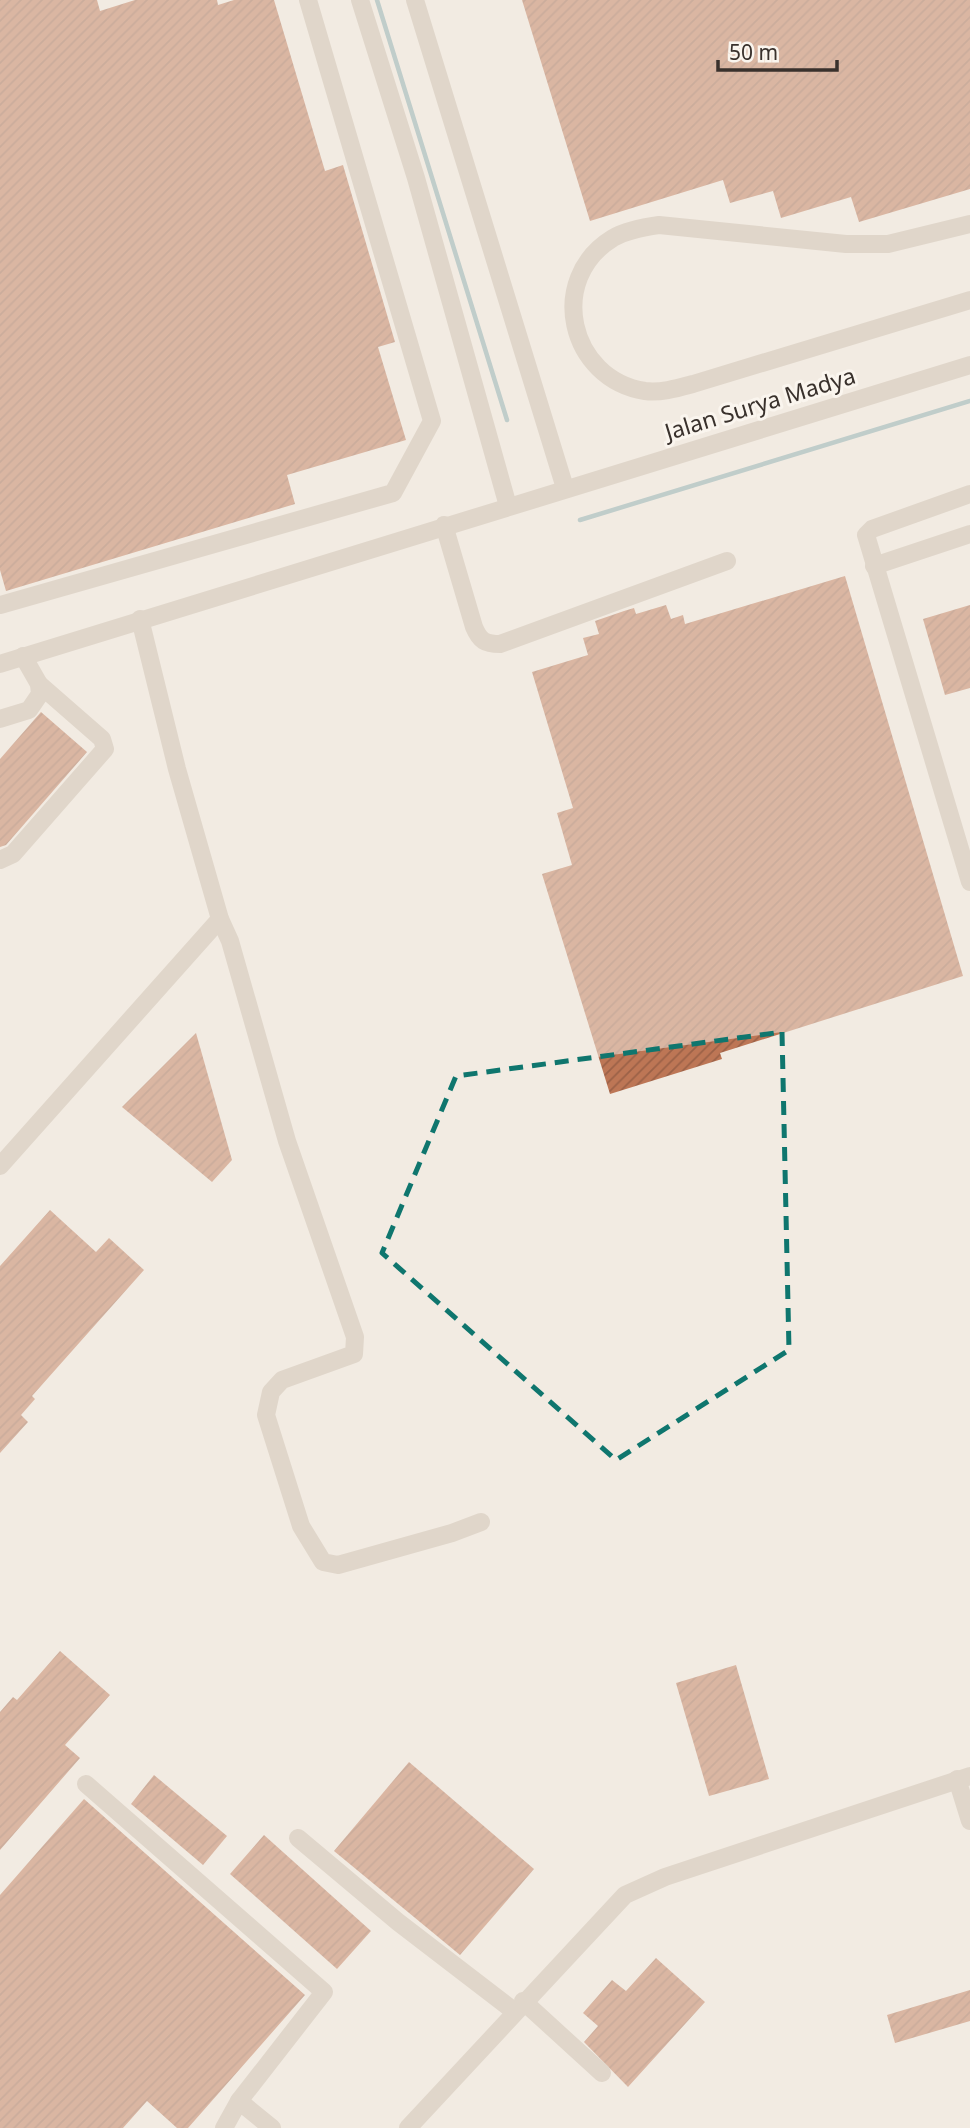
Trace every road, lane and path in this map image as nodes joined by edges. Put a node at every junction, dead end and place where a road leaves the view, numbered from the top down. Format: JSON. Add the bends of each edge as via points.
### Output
{"nodes":[{"id":1,"x":308,"y":0,"type":"edge"},
{"id":2,"x":360,"y":0,"type":"edge"},
{"id":3,"x":415,"y":0,"type":"edge"},
{"id":4,"x":970,"y":224,"type":"edge"},
{"id":5,"x":970,"y":300,"type":"edge"},
{"id":6,"x":970,"y":365,"type":"edge"},
{"id":7,"x":565,"y":488,"type":"junction"},
{"id":8,"x":970,"y":494,"type":"edge"},
{"id":9,"x":508,"y":506,"type":"junction"},
{"id":10,"x":444,"y":526,"type":"junction"},
{"id":11,"x":970,"y":534,"type":"edge"},
{"id":12,"x":727,"y":561,"type":"dead end"},
{"id":13,"x":874,"y":566,"type":"junction"},
{"id":14,"x":0,"y":605,"type":"edge"},
{"id":15,"x":140,"y":619,"type":"junction"},
{"id":16,"x":23,"y":656,"type":"junction"},
{"id":17,"x":0,"y":664,"type":"edge"},
{"id":18,"x":39,"y":684,"type":"junction"},
{"id":19,"x":0,"y":719,"type":"edge"},
{"id":20,"x":0,"y":860,"type":"edge"},
{"id":21,"x":970,"y":882,"type":"edge"},
{"id":22,"x":220,"y":919,"type":"junction"},
{"id":23,"x":0,"y":1166,"type":"edge"},
{"id":24,"x":481,"y":1522,"type":"dead end"},
{"id":25,"x":963,"y":1778,"type":"edge"},
{"id":26,"x":86,"y":1784,"type":"dead end"},
{"id":27,"x":970,"y":1821,"type":"edge"},
{"id":28,"x":298,"y":1838,"type":"dead end"},
{"id":29,"x":519,"y":2006,"type":"junction"},
{"id":30,"x":602,"y":2073,"type":"dead end"},
{"id":31,"x":239,"y":2101,"type":"junction"},
{"id":32,"x":412,"y":2127,"type":"edge"},
{"id":33,"x":224,"y":2128,"type":"edge"},
{"id":34,"x":272,"y":2128,"type":"edge"}],
"edges":[{"from":1,"to":14,"type":"street","via":[[432,421],[393,493]]},
{"from":2,"to":9,"type":"street","via":[[416,178]]},
{"from":3,"to":7,"type":"street"},
{"from":4,"to":5,"type":"street","via":[[888,244],[659,225],[641,228],[615,237],[585,266],[572,311],[580,345],[602,373],[622,384],[654,391],[693,384]]},
{"from":6,"to":7,"type":"street","name":"Jalan Surya Madya"},
{"from":7,"to":9,"type":"street","name":"Jalan Surya Madya"},
{"from":8,"to":13,"type":"street","via":[[869,531],[866,535]]},
{"from":9,"to":10,"type":"street","name":"Jalan Surya Madya"},
{"from":10,"to":12,"type":"street","via":[[474,627],[487,644],[500,644]]},
{"from":10,"to":15,"type":"street","name":"Jalan Surya Madya"},
{"from":11,"to":13,"type":"street"},
{"from":13,"to":21,"type":"street"},
{"from":15,"to":16,"type":"street","name":"Jalan Surya Madya"},
{"from":15,"to":22,"type":"street"},
{"from":16,"to":17,"type":"street","name":"Jalan Surya Madya"},
{"from":16,"to":18,"type":"street"},
{"from":18,"to":19,"type":"street","via":[[40,694],[29,710]]},
{"from":18,"to":20,"type":"street","via":[[102,739],[105,749],[12,854]]},
{"from":22,"to":23,"type":"street"},
{"from":22,"to":24,"type":"street","via":[[356,1346],[354,1354],[282,1380],[271,1392],[266,1415],[301,1526],[323,1562],[338,1565]]},
{"from":25,"to":27,"type":"street"},
{"from":25,"to":29,"type":"street","via":[[665,1877],[625,1895]]},
{"from":26,"to":31,"type":"street","via":[[324,1992]]},
{"from":28,"to":29,"type":"street","via":[[398,1922]]},
{"from":29,"to":30,"type":"street"},
{"from":29,"to":32,"type":"street"},
{"from":31,"to":33,"type":"street"},
{"from":31,"to":34,"type":"street"}]}
